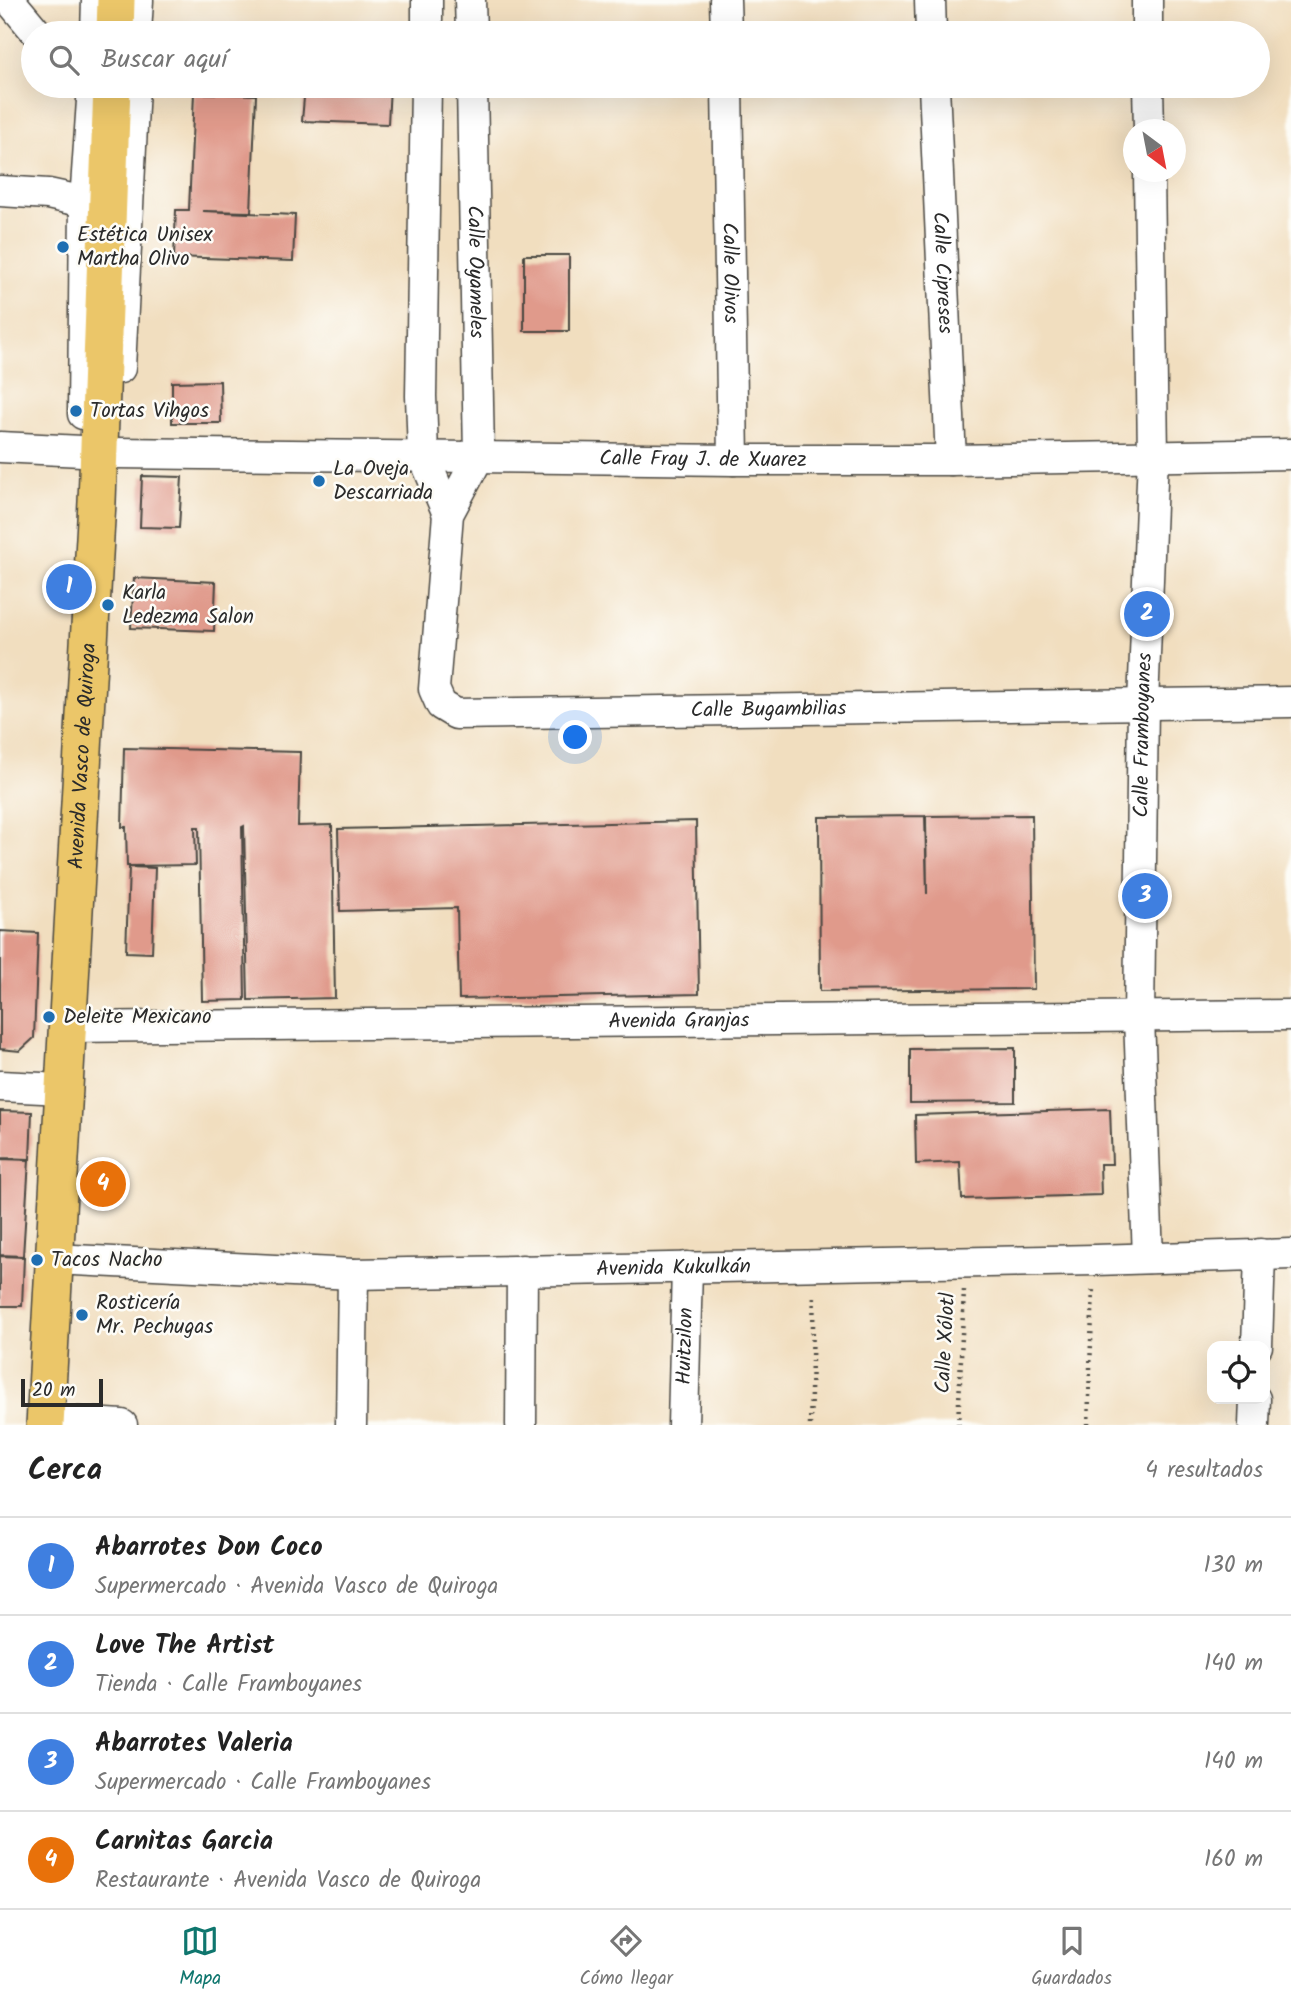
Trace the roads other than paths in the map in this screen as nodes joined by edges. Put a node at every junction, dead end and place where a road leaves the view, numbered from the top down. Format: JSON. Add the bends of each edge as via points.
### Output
{"nodes":[{"id":1,"x":97,"y":0,"type":"edge"},
{"id":2,"x":116,"y":0,"type":"edge"},
{"id":3,"x":138,"y":0,"type":"edge"},
{"id":4,"x":428,"y":0,"type":"edge"},
{"id":5,"x":470,"y":0,"type":"edge"},
{"id":6,"x":725,"y":0,"type":"edge"},
{"id":7,"x":930,"y":0,"type":"edge"},
{"id":8,"x":1147,"y":0,"type":"edge"},
{"id":9,"x":9,"y":5,"type":"edge"},
{"id":10,"x":25,"y":21,"type":"edge"},
{"id":11,"x":96,"y":21,"type":"edge"},
{"id":12,"x":115,"y":21,"type":"edge"},
{"id":13,"x":137,"y":21,"type":"edge"},
{"id":14,"x":427,"y":21,"type":"edge"},
{"id":15,"x":471,"y":21,"type":"edge"},
{"id":16,"x":726,"y":21,"type":"edge"},
{"id":17,"x":931,"y":21,"type":"edge"},
{"id":18,"x":1147,"y":21,"type":"edge"},
{"id":19,"x":94,"y":98,"type":"edge"},
{"id":20,"x":95,"y":98,"type":"edge"},
{"id":21,"x":133,"y":98,"type":"edge"},
{"id":22,"x":426,"y":98,"type":"edge"},
{"id":23,"x":472,"y":98,"type":"edge"},
{"id":24,"x":727,"y":98,"type":"edge"},
{"id":25,"x":935,"y":98,"type":"edge"},
{"id":26,"x":1148,"y":98,"type":"edge"},
{"id":27,"x":1149,"y":119,"type":"edge"},
{"id":28,"x":1149,"y":182,"type":"edge"},
{"id":29,"x":0,"y":191,"type":"edge"},
{"id":30,"x":85,"y":202,"type":"junction"},
{"id":31,"x":0,"y":447,"type":"edge"},
{"id":32,"x":82,"y":451,"type":"junction"},
{"id":33,"x":116,"y":453,"type":"junction"},
{"id":34,"x":1291,"y":454,"type":"edge"},
{"id":35,"x":423,"y":455,"type":"junction"},
{"id":36,"x":479,"y":456,"type":"junction"},
{"id":37,"x":1153,"y":456,"type":"junction"},
{"id":38,"x":733,"y":460,"type":"junction"},
{"id":39,"x":951,"y":460,"type":"junction"},
{"id":40,"x":97,"y":502,"type":"junction"},
{"id":41,"x":448,"y":514,"type":"junction"},
{"id":42,"x":1291,"y":702,"type":"edge"},
{"id":43,"x":1143,"y":704,"type":"junction"},
{"id":44,"x":1291,"y":1015,"type":"edge"},
{"id":45,"x":1139,"y":1018,"type":"junction"},
{"id":46,"x":67,"y":1027,"type":"junction"},
{"id":47,"x":0,"y":1086,"type":"edge"},
{"id":48,"x":63,"y":1089,"type":"junction"},
{"id":49,"x":1260,"y":1254,"type":"junction"},
{"id":50,"x":1291,"y":1254,"type":"edge"},
{"id":51,"x":1148,"y":1258,"type":"junction"},
{"id":52,"x":54,"y":1259,"type":"junction"},
{"id":53,"x":687,"y":1267,"type":"junction"},
{"id":54,"x":522,"y":1270,"type":"junction"},
{"id":55,"x":353,"y":1273,"type":"junction"},
{"id":56,"x":1257,"y":1341,"type":"edge"},
{"id":57,"x":1255,"y":1404,"type":"edge"},
{"id":58,"x":45,"y":1422,"type":"edge"},
{"id":59,"x":122,"y":1425,"type":"edge"},
{"id":60,"x":351,"y":1425,"type":"edge"},
{"id":61,"x":521,"y":1425,"type":"edge"},
{"id":62,"x":683,"y":1425,"type":"edge"},
{"id":63,"x":1254,"y":1425,"type":"edge"}],
"edges":[{"from":1,"to":11,"type":"street"},
{"from":2,"to":12,"type":"main road"},
{"from":3,"to":13,"type":"street"},
{"from":4,"to":14,"type":"street"},
{"from":5,"to":15,"type":"street"},
{"from":6,"to":16,"type":"street"},
{"from":7,"to":17,"type":"street"},
{"from":8,"to":18,"type":"street"},
{"from":9,"to":10,"type":"street"},
{"from":19,"to":30,"type":"street"},
{"from":20,"to":40,"type":"main road","name":"Avenida Vasco de Quiroga"},
{"from":21,"to":33,"type":"street"},
{"from":22,"to":35,"type":"street"},
{"from":23,"to":36,"type":"street","name":"Calle Oyameles"},
{"from":24,"to":38,"type":"street","name":"Calle Olivos"},
{"from":25,"to":39,"type":"street","name":"Calle Cipreses"},
{"from":26,"to":27,"type":"street"},
{"from":28,"to":37,"type":"street","name":"Calle Framboyanes"},
{"from":29,"to":30,"type":"street"},
{"from":30,"to":32,"type":"street"},
{"from":31,"to":32,"type":"street"},
{"from":32,"to":40,"type":"street"},
{"from":33,"to":35,"type":"street","name":"Calle Fray J. de Xuarez"},
{"from":33,"to":40,"type":"street"},
{"from":34,"to":37,"type":"street","name":"Calle Fray J. de Xuarez"},
{"from":35,"to":36,"type":"street","name":"Calle Fray J. de Xuarez"},
{"from":35,"to":41,"type":"street","name":"Calle Bugambilias"},
{"from":36,"to":38,"type":"street","name":"Calle Fray J. de Xuarez"},
{"from":36,"to":41,"type":"street","name":"Calle Bugambilias"},
{"from":37,"to":39,"type":"street","name":"Calle Fray J. de Xuarez"},
{"from":37,"to":43,"type":"street","name":"Calle Framboyanes"},
{"from":38,"to":39,"type":"street","name":"Calle Fray J. de Xuarez"},
{"from":40,"to":46,"type":"main road","name":"Avenida Vasco de Quiroga"},
{"from":41,"to":43,"type":"street","name":"Calle Bugambilias","via":[[434,689],[441,705],[456,714]]},
{"from":42,"to":43,"type":"street","name":"Calle Bugambilias"},
{"from":43,"to":45,"type":"street","name":"Calle Framboyanes"},
{"from":44,"to":45,"type":"street","name":"Avenida Granjas"},
{"from":45,"to":46,"type":"street","name":"Avenida Granjas"},
{"from":45,"to":51,"type":"street","name":"Calle Framboyanes"},
{"from":46,"to":48,"type":"main road","name":"Avenida Vasco de Quiroga"},
{"from":47,"to":48,"type":"street"},
{"from":48,"to":52,"type":"main road","name":"Avenida Vasco de Quiroga"},
{"from":49,"to":50,"type":"street","name":"Avenida Kukulkán"},
{"from":49,"to":51,"type":"street","name":"Avenida Kukulkán"},
{"from":49,"to":56,"type":"street"},
{"from":51,"to":53,"type":"street","name":"Avenida Kukulkán"},
{"from":52,"to":55,"type":"street","name":"Avenida Kukulkán"},
{"from":52,"to":58,"type":"main road","name":"Avenida Vasco de Quiroga"},
{"from":53,"to":54,"type":"street","name":"Avenida Kukulkán"},
{"from":53,"to":62,"type":"street","name":"Huitzilon"},
{"from":54,"to":55,"type":"street","name":"Avenida Kukulkán"},
{"from":54,"to":61,"type":"street"},
{"from":55,"to":60,"type":"street"},
{"from":57,"to":63,"type":"street"},
{"from":58,"to":59,"type":"street"}]}
